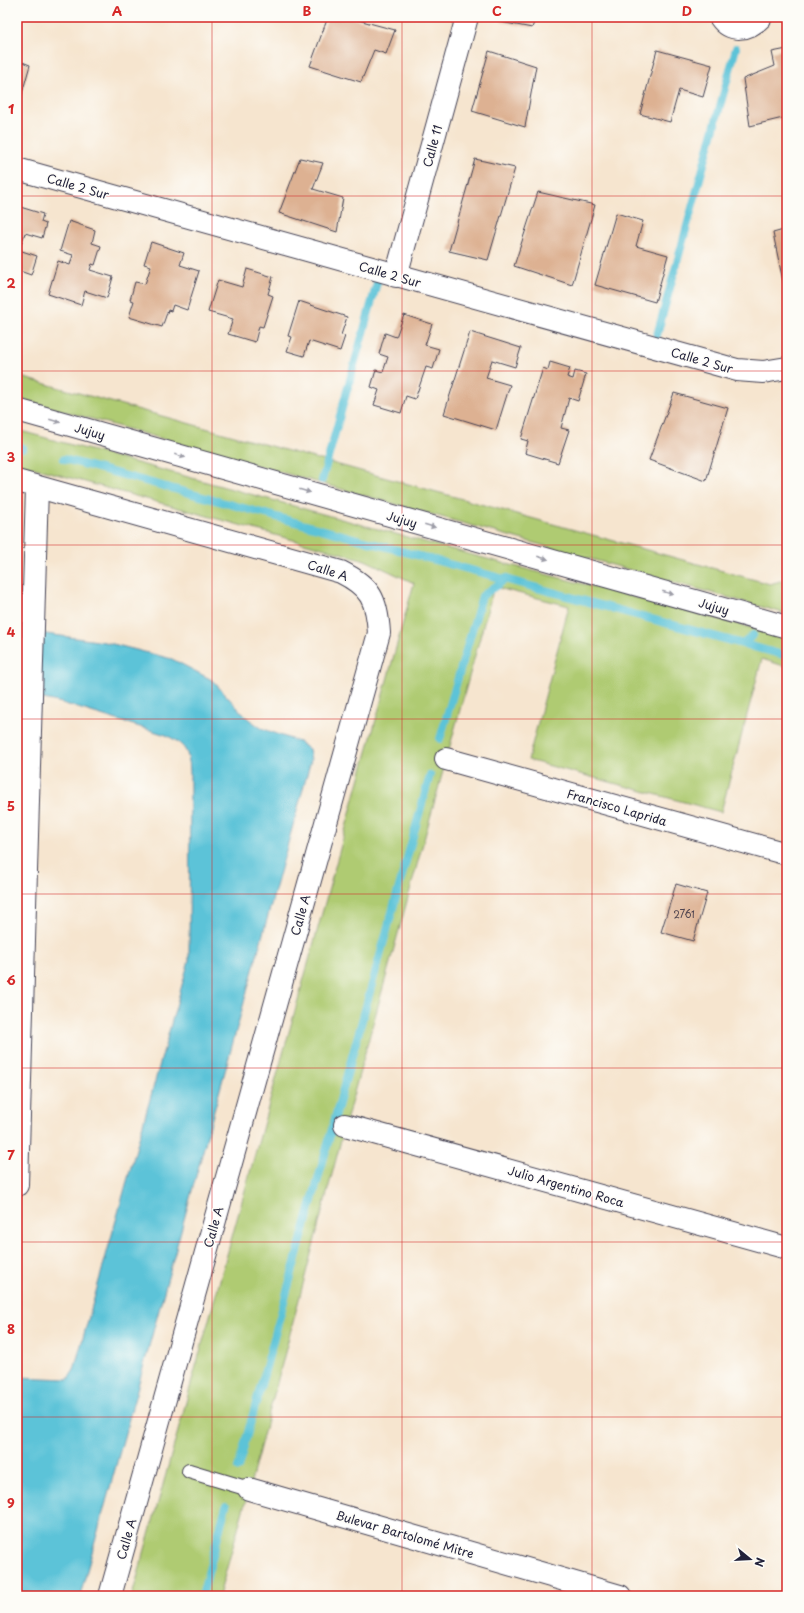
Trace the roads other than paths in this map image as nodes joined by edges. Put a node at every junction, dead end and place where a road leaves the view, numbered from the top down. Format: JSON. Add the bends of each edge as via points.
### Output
{"nodes":[{"id":1,"x":467,"y":17,"type":"edge"},
{"id":2,"x":720,"y":17,"type":"edge"},
{"id":3,"x":761,"y":17,"type":"edge"},
{"id":4,"x":17,"y":168,"type":"edge"},
{"id":5,"x":396,"y":276,"type":"junction"},
{"id":6,"x":787,"y":368,"type":"edge"},
{"id":7,"x":17,"y":410,"type":"edge"},
{"id":8,"x":27,"y":484,"type":"edge"},
{"id":9,"x":787,"y":627,"type":"edge"},
{"id":10,"x":446,"y":759,"type":"dead end"},
{"id":11,"x":22,"y":849,"type":"edge"},
{"id":12,"x":787,"y":854,"type":"edge"},
{"id":13,"x":345,"y":1125,"type":"dead end"},
{"id":14,"x":17,"y":1185,"type":"edge"},
{"id":15,"x":787,"y":1248,"type":"edge"},
{"id":16,"x":189,"y":1471,"type":"dead end"},
{"id":17,"x":249,"y":1489,"type":"joint"},
{"id":18,"x":110,"y":1596,"type":"edge"},
{"id":19,"x":620,"y":1596,"type":"edge"}],
"edges":[{"from":1,"to":5,"type":"street","name":"Calle 11"},
{"from":2,"to":3,"type":"street","via":[[728,25],[736,28],[746,28]]},
{"from":4,"to":5,"type":"street","name":"Calle 2 Sur"},
{"from":5,"to":6,"type":"street","name":"Calle 2 Sur","via":[[737,370],[763,372]]},
{"from":7,"to":9,"type":"street","name":"Jujuy","one_way":true},
{"from":8,"to":11,"type":"street","via":[[33,615]]},
{"from":8,"to":18,"type":"street","name":"Calle A","via":[[340,572],[358,580],[370,595],[378,612],[379,633]]},
{"from":10,"to":12,"type":"street","name":"Francisco Laprida"},
{"from":11,"to":14,"type":"street"},
{"from":13,"to":15,"type":"street","name":"Julio Argentino Roca"},
{"from":16,"to":17,"type":"lane","name":"Bulevar Bartolomé Mitre"},
{"from":17,"to":19,"type":"street","name":"Bulevar Bartolomé Mitre"}]}
